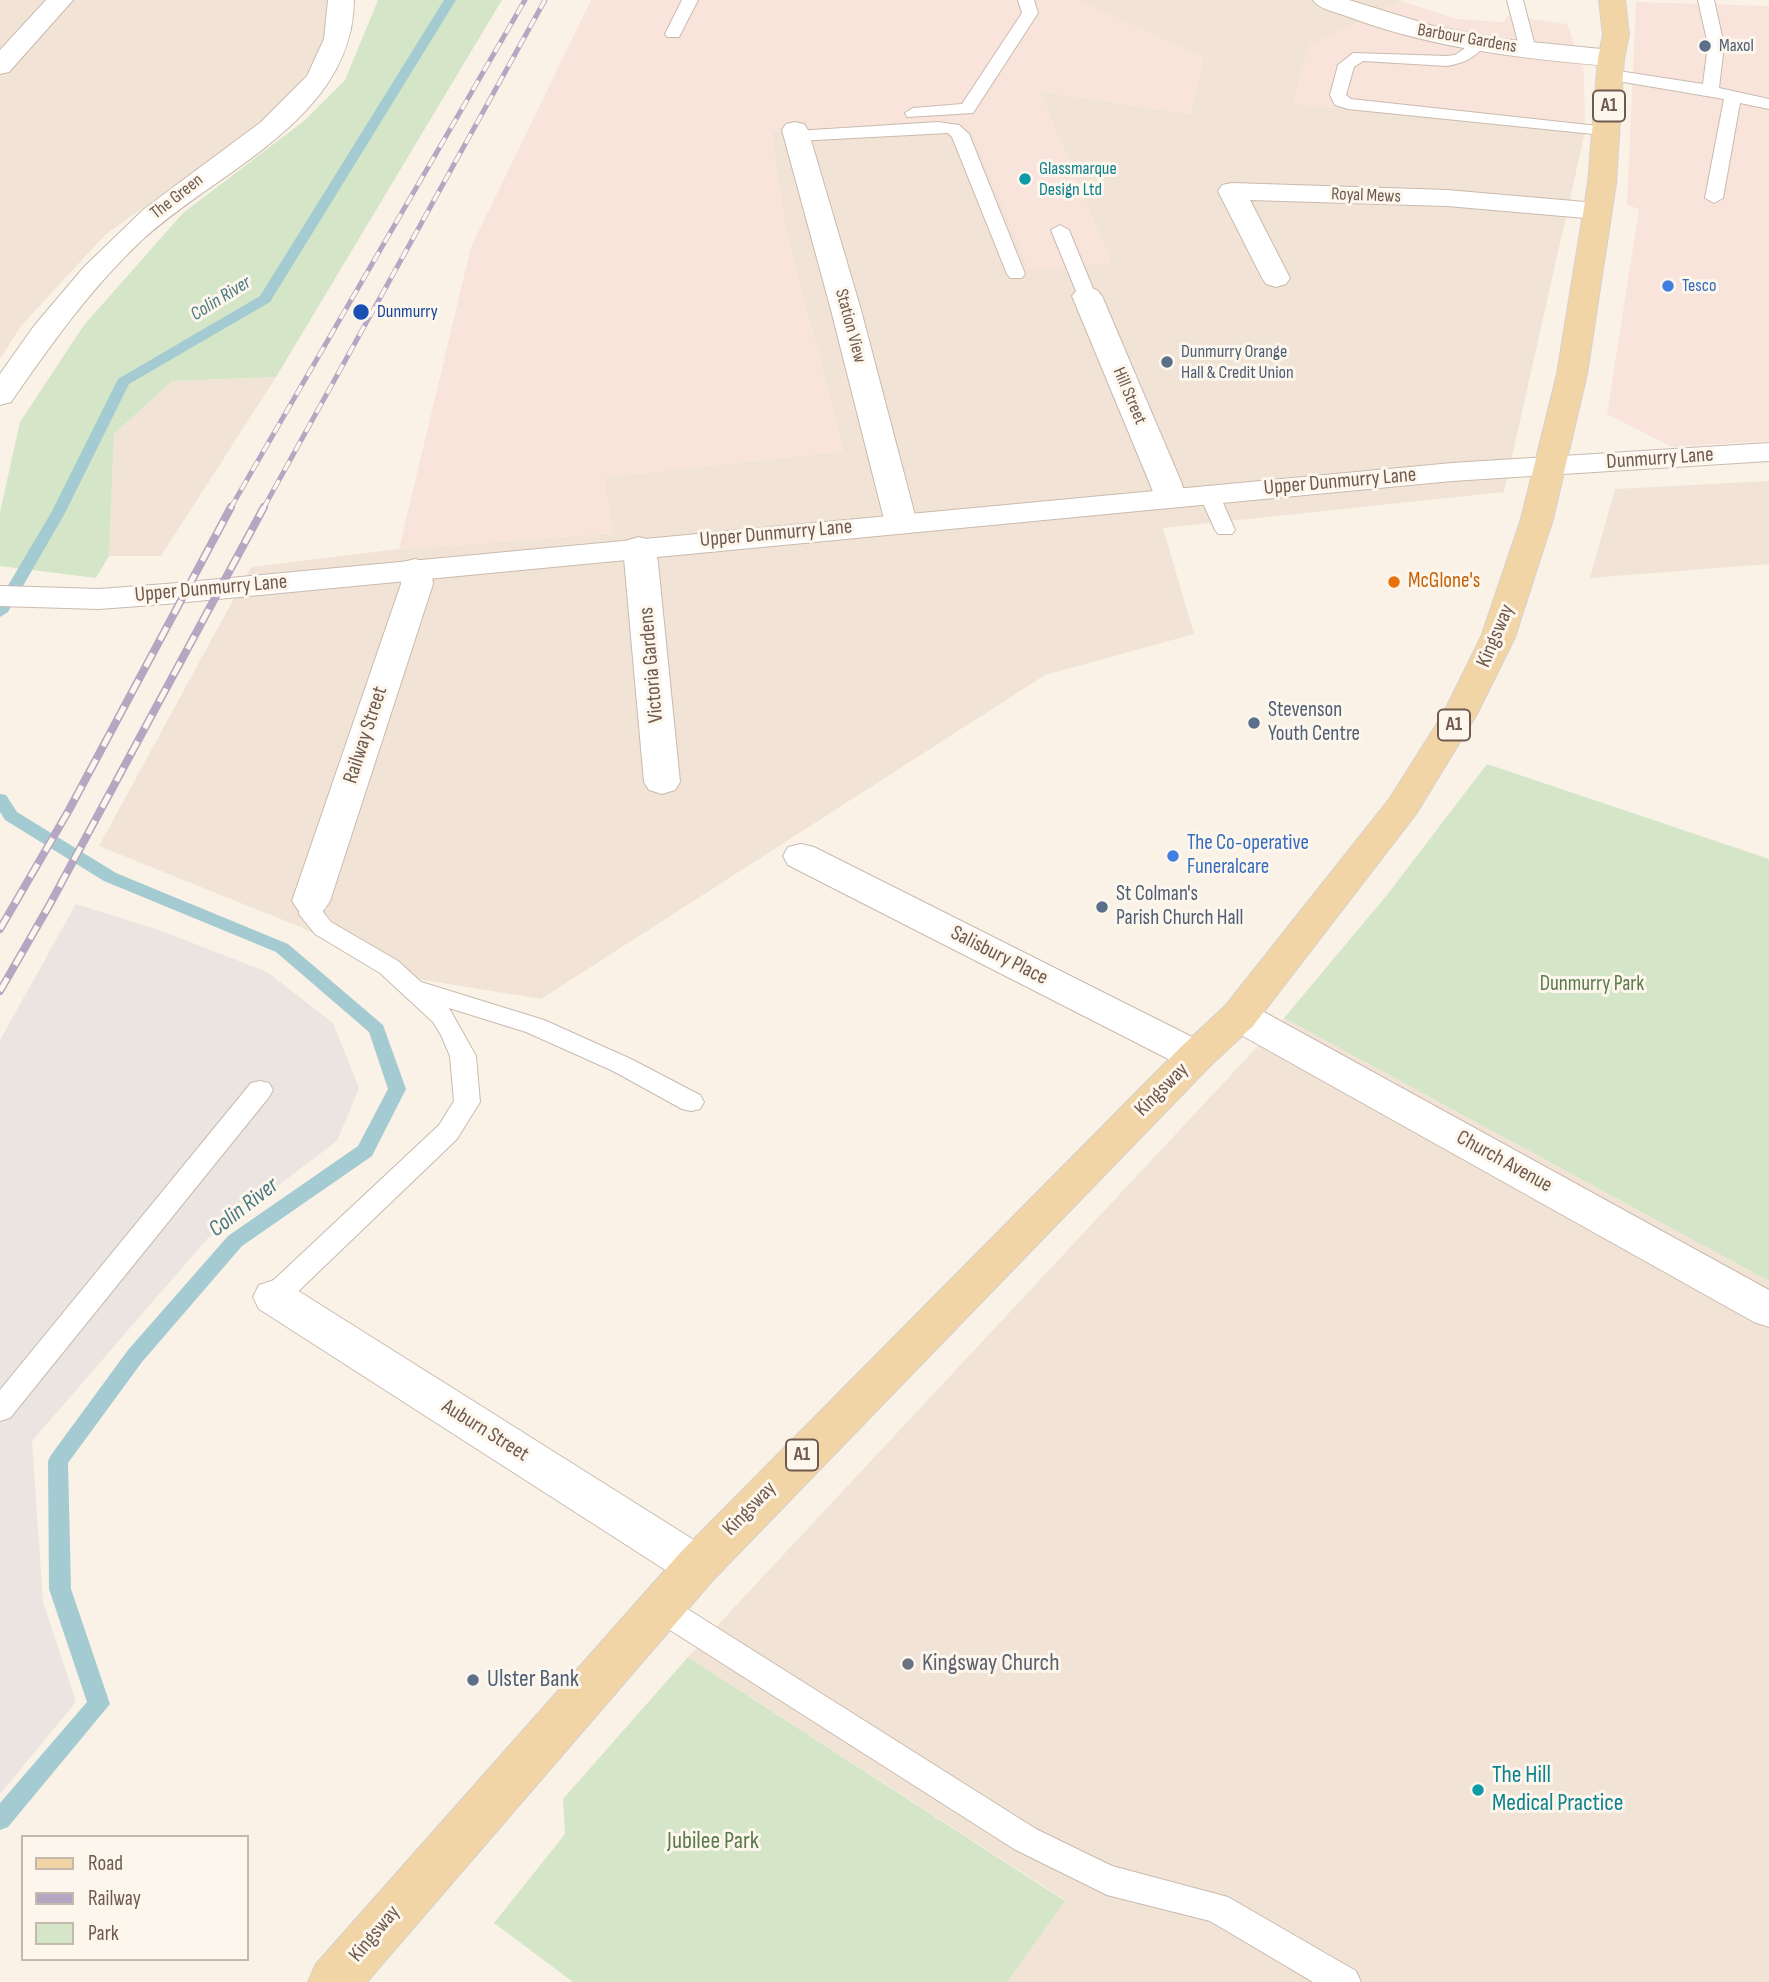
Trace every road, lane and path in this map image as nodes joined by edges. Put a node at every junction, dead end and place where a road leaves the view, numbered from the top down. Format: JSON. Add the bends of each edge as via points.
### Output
{"nodes":[{"id":1,"x":60,"y":0,"type":"edge"},
{"id":2,"x":341,"y":0,"type":"edge"},
{"id":3,"x":690,"y":0,"type":"edge"},
{"id":4,"x":1026,"y":0,"type":"edge"},
{"id":5,"x":1326,"y":0,"type":"edge"},
{"id":6,"x":1515,"y":0,"type":"edge"},
{"id":7,"x":1612,"y":0,"type":"edge"},
{"id":8,"x":1706,"y":0,"type":"edge"},
{"id":9,"x":673,"y":34,"type":"dead end"},
{"id":10,"x":1478,"y":44,"type":"junction"},
{"id":11,"x":1528,"y":50,"type":"junction"},
{"id":12,"x":0,"y":66,"type":"edge"},
{"id":13,"x":1611,"y":67,"type":"junction"},
{"id":14,"x":1710,"y":91,"type":"junction"},
{"id":15,"x":1733,"y":96,"type":"junction"},
{"id":16,"x":1769,"y":104,"type":"edge"},
{"id":17,"x":1606,"y":132,"type":"junction"},
{"id":18,"x":795,"y":133,"type":"junction"},
{"id":19,"x":1714,"y":198,"type":"dead end"},
{"id":20,"x":1597,"y":211,"type":"junction"},
{"id":21,"x":1060,"y":230,"type":"dead end"},
{"id":22,"x":1016,"y":274,"type":"dead end"},
{"id":23,"x":1276,"y":278,"type":"dead end"},
{"id":24,"x":1087,"y":296,"type":"joint"},
{"id":25,"x":0,"y":396,"type":"edge"},
{"id":26,"x":1769,"y":452,"type":"edge"},
{"id":27,"x":1552,"y":466,"type":"junction"},
{"id":28,"x":1209,"y":494,"type":"junction"},
{"id":29,"x":1168,"y":498,"type":"junction"},
{"id":30,"x":901,"y":523,"type":"junction"},
{"id":31,"x":1225,"y":530,"type":"dead end"},
{"id":32,"x":639,"y":547,"type":"junction"},
{"id":33,"x":415,"y":569,"type":"junction"},
{"id":34,"x":0,"y":596,"type":"edge"},
{"id":35,"x":662,"y":782,"type":"dead end"},
{"id":36,"x":802,"y":856,"type":"dead end"},
{"id":37,"x":311,"y":901,"type":"joint"},
{"id":38,"x":411,"y":988,"type":"junction"},
{"id":39,"x":1239,"y":1016,"type":"junction"},
{"id":40,"x":1196,"y":1056,"type":"junction"},
{"id":41,"x":260,"y":1090,"type":"dead end"},
{"id":42,"x":691,"y":1102,"type":"dead end"},
{"id":43,"x":274,"y":1297,"type":"joint"},
{"id":44,"x":1769,"y":1310,"type":"edge"},
{"id":45,"x":0,"y":1410,"type":"edge"},
{"id":46,"x":697,"y":1566,"type":"junction"},
{"id":47,"x":659,"y":1607,"type":"junction"},
{"id":48,"x":334,"y":1982,"type":"edge"},
{"id":49,"x":1344,"y":1982,"type":"edge"}],
"edges":[{"from":1,"to":12,"type":"street"},
{"from":2,"to":25,"type":"street","name":"The Green","via":[[333,53],[315,82],[287,114],[161,207],[129,237],[35,344]]},
{"from":3,"to":9,"type":"lane"},
{"from":4,"to":18,"type":"lane","via":[[1030,13],[967,109],[793,121]]},
{"from":5,"to":10,"type":"street","name":"Barbour Gardens","via":[[1406,28]]},
{"from":6,"to":11,"type":"lane"},
{"from":7,"to":13,"type":"main road","name":"Kingsway","number":"A1","via":[[1616,35]]},
{"from":8,"to":14,"type":"lane","via":[[1716,45]]},
{"from":10,"to":11,"type":"street","name":"Barbour Gardens"},
{"from":10,"to":17,"type":"lane","via":[[1460,58],[1447,61],[1359,56],[1346,65],[1338,95],[1348,104]]},
{"from":11,"to":13,"type":"street","name":"Barbour Gardens"},
{"from":13,"to":14,"type":"lane"},
{"from":13,"to":17,"type":"main road","name":"Kingsway","number":"A1"},
{"from":14,"to":15,"type":"lane"},
{"from":15,"to":16,"type":"lane"},
{"from":15,"to":19,"type":"lane"},
{"from":17,"to":20,"type":"main road","name":"Kingsway","number":"A1"},
{"from":18,"to":22,"type":"lane","via":[[953,129],[960,134]]},
{"from":18,"to":30,"type":"street","name":"Station View"},
{"from":20,"to":23,"type":"street","name":"Royal Mews","via":[[1447,198],[1233,191]]},
{"from":20,"to":27,"type":"main road","name":"Kingsway","number":"A1","via":[[1572,374]]},
{"from":21,"to":24,"type":"lane"},
{"from":24,"to":29,"type":"street","name":"Hill Street"},
{"from":26,"to":27,"type":"street","name":"Dunmurry Lane"},
{"from":27,"to":28,"type":"street","name":"Upper Dunmurry Lane"},
{"from":27,"to":39,"type":"main road","name":"Kingsway","number":"A1","via":[[1499,637],[1461,714],[1403,806]]},
{"from":28,"to":29,"type":"street","name":"Upper Dunmurry Lane"},
{"from":28,"to":31,"type":"lane"},
{"from":29,"to":30,"type":"street","name":"Upper Dunmurry Lane"},
{"from":30,"to":32,"type":"street","name":"Upper Dunmurry Lane"},
{"from":32,"to":33,"type":"street","name":"Upper Dunmurry Lane"},
{"from":32,"to":35,"type":"street","name":"Victoria Gardens"},
{"from":33,"to":34,"type":"street","name":"Upper Dunmurry Lane","via":[[204,591],[63,599]]},
{"from":33,"to":37,"type":"street","name":"Railway Street","via":[[417,584]]},
{"from":36,"to":40,"type":"street","name":"Salisbury Place"},
{"from":37,"to":38,"type":"lane","via":[[311,914],[323,928],[389,967]]},
{"from":38,"to":42,"type":"lane","via":[[535,1026]]},
{"from":38,"to":43,"type":"lane","via":[[442,1016],[453,1034],[463,1056],[467,1102],[448,1132]]},
{"from":39,"to":40,"type":"main road","name":"Kingsway","number":"A1"},
{"from":39,"to":44,"type":"street","name":"Church Avenue"},
{"from":40,"to":46,"type":"main road","name":"Kingsway","number":"A1"},
{"from":41,"to":45,"type":"lane"},
{"from":43,"to":46,"type":"street","name":"Auburn Street"},
{"from":46,"to":47,"type":"main road","name":"Kingsway","number":"A1"},
{"from":47,"to":48,"type":"main road","name":"Kingsway","number":"A1"},
{"from":47,"to":49,"type":"lane","via":[[1025,1839],[1107,1880],[1217,1908]]}]}
